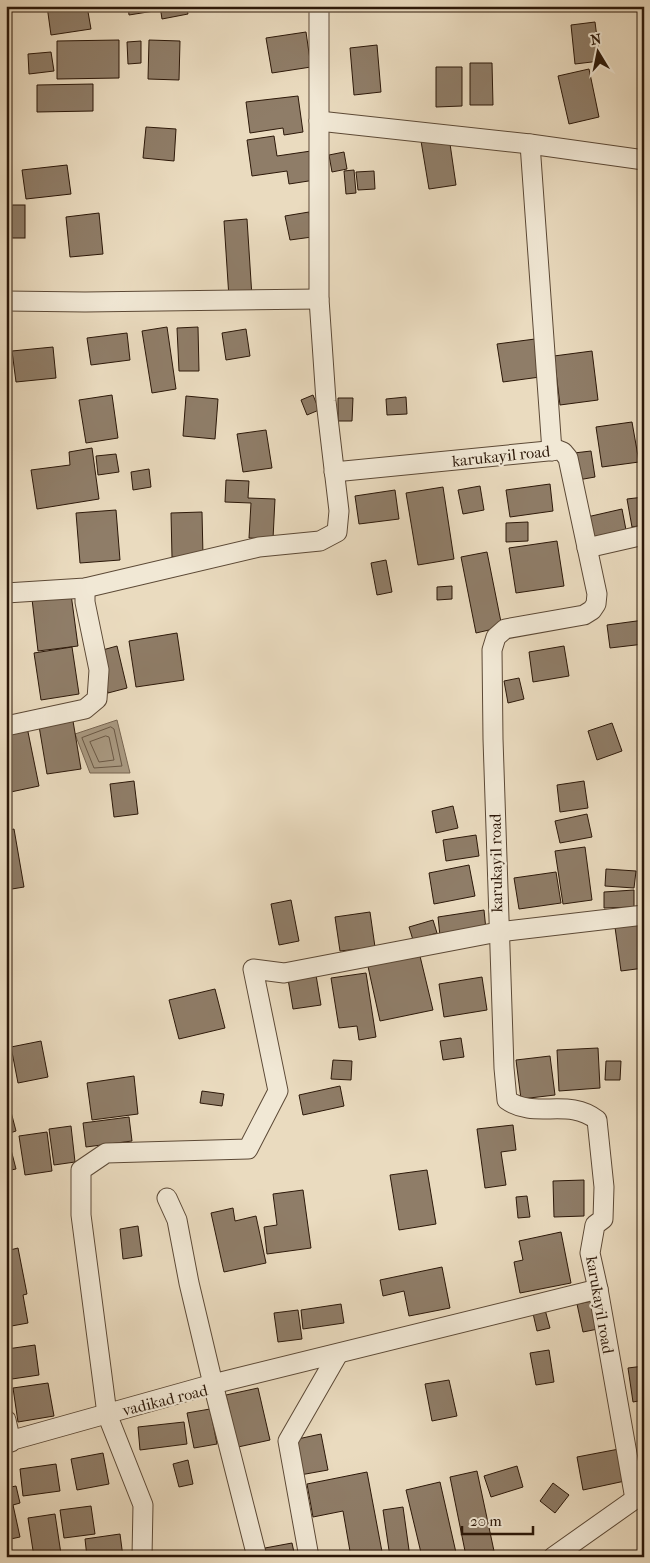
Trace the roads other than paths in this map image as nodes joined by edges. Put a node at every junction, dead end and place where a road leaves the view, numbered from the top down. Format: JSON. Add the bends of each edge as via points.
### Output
{"nodes":[{"id":1,"x":319,"y":6,"type":"edge"},
{"id":2,"x":319,"y":121,"type":"junction"},
{"id":3,"x":530,"y":144,"type":"junction"},
{"id":4,"x":644,"y":160,"type":"edge"},
{"id":5,"x":319,"y":299,"type":"junction"},
{"id":6,"x":6,"y":301,"type":"edge"},
{"id":7,"x":552,"y":451,"type":"junction"},
{"id":8,"x":334,"y":472,"type":"junction"},
{"id":9,"x":644,"y":535,"type":"edge"},
{"id":10,"x":587,"y":548,"type":"junction"},
{"id":11,"x":85,"y":588,"type":"junction"},
{"id":12,"x":6,"y":593,"type":"edge"},
{"id":13,"x":6,"y":726,"type":"edge"},
{"id":14,"x":644,"y":915,"type":"edge"},
{"id":15,"x":498,"y":932,"type":"junction"},
{"id":16,"x":168,"y":1198,"type":"dead end"},
{"id":17,"x":598,"y":1289,"type":"junction"},
{"id":18,"x":338,"y":1354,"type":"junction"},
{"id":19,"x":213,"y":1384,"type":"junction"},
{"id":20,"x":107,"y":1414,"type":"junction"},
{"id":21,"x":6,"y":1420,"type":"edge"},
{"id":22,"x":8,"y":1442,"type":"edge"},
{"id":23,"x":639,"y":1498,"type":"edge"},
{"id":24,"x":142,"y":1557,"type":"edge"},
{"id":25,"x":257,"y":1557,"type":"edge"},
{"id":26,"x":309,"y":1557,"type":"edge"},
{"id":27,"x":553,"y":1557,"type":"edge"}],
"edges":[{"from":1,"to":2,"type":"street"},
{"from":2,"to":3,"type":"street"},
{"from":2,"to":5,"type":"street"},
{"from":3,"to":4,"type":"street"},
{"from":3,"to":7,"type":"street"},
{"from":5,"to":6,"type":"street"},
{"from":5,"to":8,"type":"street"},
{"from":7,"to":8,"type":"street","name":"karukayil road"},
{"from":7,"to":10,"type":"street","name":"karukayil road","via":[[562,452],[568,458]]},
{"from":8,"to":11,"type":"street","via":[[339,511],[337,532],[320,541],[259,547]]},
{"from":9,"to":10,"type":"street"},
{"from":10,"to":15,"type":"street","name":"karukayil road","via":[[597,594],[592,610],[584,615],[506,629],[496,637],[492,650]]},
{"from":11,"to":12,"type":"street"},
{"from":11,"to":13,"type":"street","via":[[99,670],[97,699],[85,709]]},
{"from":14,"to":15,"type":"street"},
{"from":15,"to":17,"type":"street","name":"karukayil road","via":[[506,1100],[516,1107],[577,1108],[597,1120],[604,1187],[603,1219],[595,1225],[590,1253]]},
{"from":15,"to":20,"type":"street","via":[[284,973],[253,969],[278,1091],[248,1149],[106,1153],[81,1170],[81,1215]]},
{"from":16,"to":19,"type":"street","via":[[177,1220]]},
{"from":17,"to":18,"type":"street"},
{"from":17,"to":23,"type":"street","name":"karukayil road"},
{"from":18,"to":19,"type":"street"},
{"from":18,"to":26,"type":"street","via":[[288,1441]]},
{"from":19,"to":20,"type":"street","name":"vadikad road"},
{"from":19,"to":25,"type":"street","name":"vadikad road"},
{"from":20,"to":22,"type":"street","name":"vadikad road"},
{"from":20,"to":24,"type":"street","via":[[142,1505]]},
{"from":21,"to":22,"type":"street"},
{"from":23,"to":27,"type":"street"}]}
